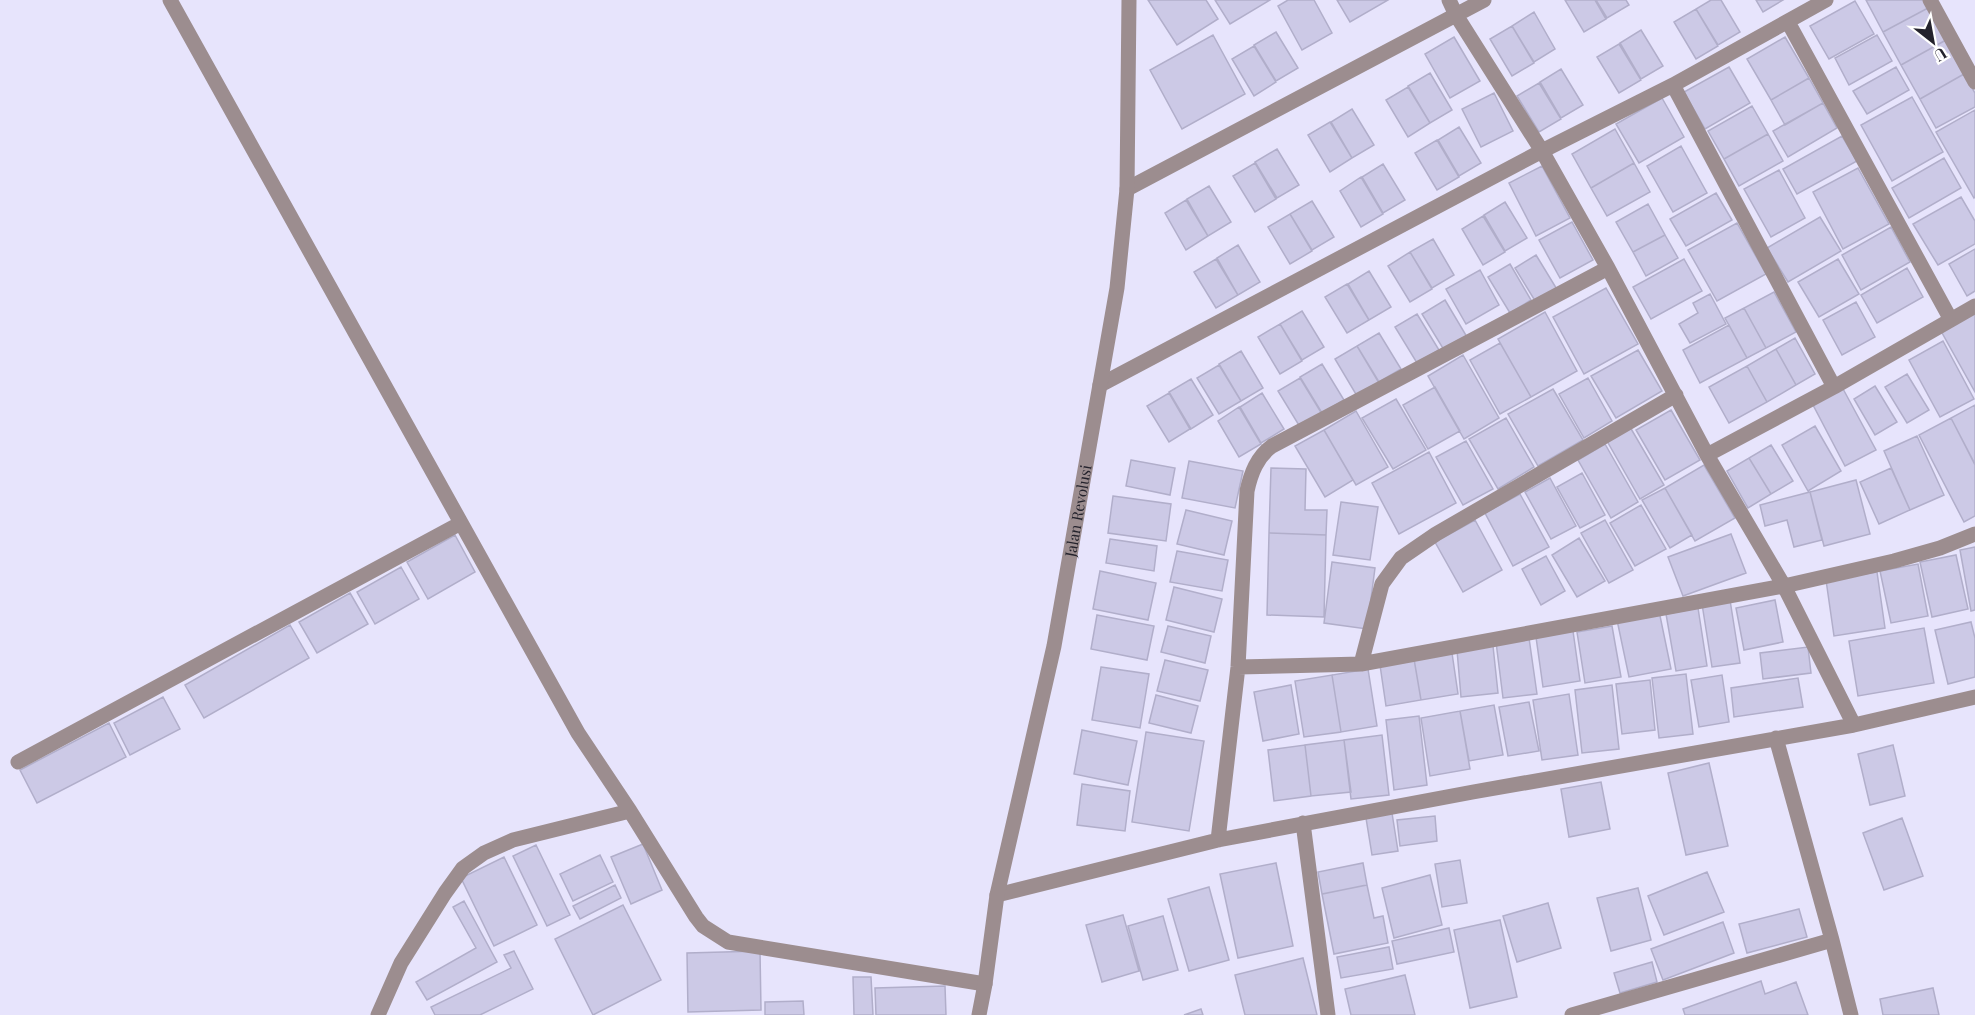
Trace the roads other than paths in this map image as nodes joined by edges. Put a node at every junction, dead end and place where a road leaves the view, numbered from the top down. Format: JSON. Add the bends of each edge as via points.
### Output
{"nodes":[{"id":1,"x":170,"y":0,"type":"edge"},
{"id":2,"x":1128,"y":0,"type":"edge"},
{"id":3,"x":1449,"y":0,"type":"edge"},
{"id":4,"x":1484,"y":0,"type":"edge"},
{"id":5,"x":1826,"y":0,"type":"edge"},
{"id":6,"x":1930,"y":0,"type":"edge"},
{"id":7,"x":1456,"y":15,"type":"junction"},
{"id":8,"x":1788,"y":21,"type":"junction"},
{"id":9,"x":1975,"y":82,"type":"edge"},
{"id":10,"x":1673,"y":85,"type":"junction"},
{"id":11,"x":1542,"y":152,"type":"junction"},
{"id":12,"x":1127,"y":189,"type":"junction"},
{"id":13,"x":1608,"y":268,"type":"junction"},
{"id":14,"x":1975,"y":306,"type":"edge"},
{"id":15,"x":1951,"y":320,"type":"junction"},
{"id":16,"x":1100,"y":386,"type":"junction"},
{"id":17,"x":1834,"y":387,"type":"junction"},
{"id":18,"x":1676,"y":395,"type":"junction"},
{"id":19,"x":1707,"y":455,"type":"junction"},
{"id":20,"x":461,"y":523,"type":"junction"},
{"id":21,"x":1975,"y":534,"type":"edge"},
{"id":22,"x":1784,"y":586,"type":"junction"},
{"id":23,"x":1361,"y":664,"type":"junction"},
{"id":24,"x":1238,"y":667,"type":"junction"},
{"id":25,"x":1975,"y":697,"type":"edge"},
{"id":26,"x":1854,"y":724,"type":"junction"},
{"id":27,"x":1776,"y":738,"type":"junction"},
{"id":28,"x":18,"y":762,"type":"dead end"},
{"id":29,"x":630,"y":811,"type":"junction"},
{"id":30,"x":1303,"y":823,"type":"junction"},
{"id":31,"x":1218,"y":840,"type":"junction"},
{"id":32,"x":997,"y":895,"type":"junction"},
{"id":33,"x":1832,"y":940,"type":"junction"},
{"id":34,"x":985,"y":984,"type":"junction"},
{"id":35,"x":378,"y":1015,"type":"edge"},
{"id":36,"x":979,"y":1015,"type":"edge"},
{"id":37,"x":1328,"y":1015,"type":"edge"},
{"id":38,"x":1572,"y":1015,"type":"edge"},
{"id":39,"x":1851,"y":1015,"type":"edge"}],
"edges":[{"from":1,"to":20,"type":"street"},
{"from":2,"to":12,"type":"street","name":"Jalan Revolusi"},
{"from":3,"to":7,"type":"street"},
{"from":4,"to":7,"type":"street"},
{"from":5,"to":8,"type":"street"},
{"from":6,"to":9,"type":"street"},
{"from":7,"to":11,"type":"street"},
{"from":7,"to":12,"type":"street"},
{"from":8,"to":10,"type":"street"},
{"from":8,"to":15,"type":"street"},
{"from":10,"to":11,"type":"street"},
{"from":10,"to":17,"type":"street"},
{"from":11,"to":13,"type":"street"},
{"from":11,"to":16,"type":"street"},
{"from":12,"to":16,"type":"street","name":"Jalan Revolusi","via":[[1117,288]]},
{"from":13,"to":18,"type":"street"},
{"from":13,"to":24,"type":"street","via":[[1266,451],[1252,471],[1246,491]]},
{"from":14,"to":15,"type":"street"},
{"from":15,"to":17,"type":"street"},
{"from":16,"to":32,"type":"street","name":"Jalan Revolusi","via":[[1054,646]]},
{"from":17,"to":19,"type":"street"},
{"from":18,"to":19,"type":"street"},
{"from":18,"to":23,"type":"street","via":[[1401,558],[1382,584]]},
{"from":19,"to":22,"type":"street"},
{"from":20,"to":28,"type":"street"},
{"from":20,"to":29,"type":"street","via":[[578,733]]},
{"from":21,"to":22,"type":"street","via":[[1894,561]]},
{"from":22,"to":23,"type":"street"},
{"from":22,"to":26,"type":"street"},
{"from":23,"to":24,"type":"street"},
{"from":24,"to":31,"type":"street"},
{"from":25,"to":26,"type":"street"},
{"from":26,"to":27,"type":"street"},
{"from":27,"to":30,"type":"street"},
{"from":27,"to":33,"type":"street"},
{"from":29,"to":34,"type":"street","via":[[696,917],[728,942]]},
{"from":29,"to":35,"type":"street","via":[[500,844],[474,859],[445,893],[401,963]]},
{"from":30,"to":31,"type":"street"},
{"from":30,"to":37,"type":"street"},
{"from":31,"to":32,"type":"street"},
{"from":32,"to":34,"type":"street","name":"Jalan Revolusi"},
{"from":33,"to":38,"type":"street"},
{"from":33,"to":39,"type":"street"},
{"from":34,"to":36,"type":"street","name":"Jalan Revolusi"}]}
